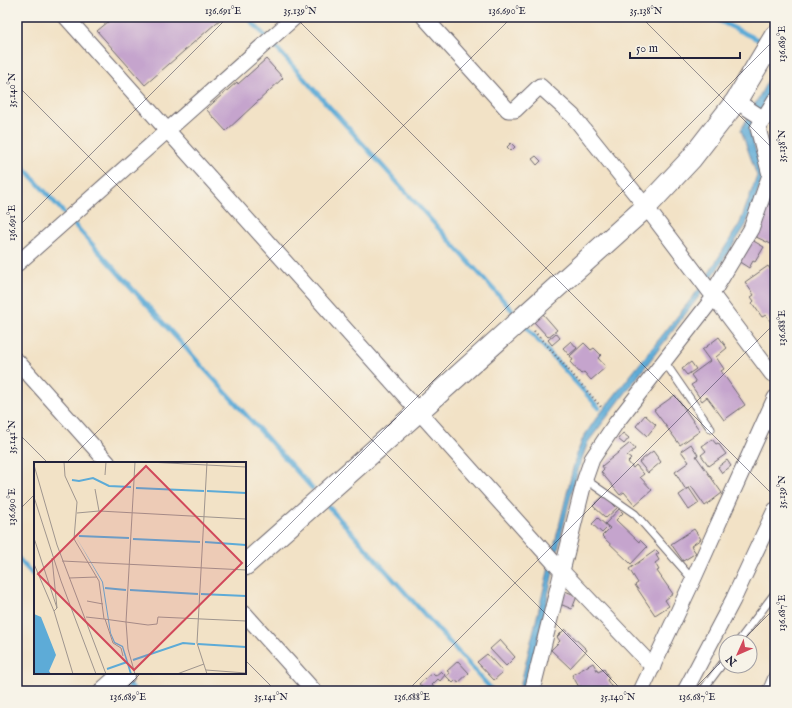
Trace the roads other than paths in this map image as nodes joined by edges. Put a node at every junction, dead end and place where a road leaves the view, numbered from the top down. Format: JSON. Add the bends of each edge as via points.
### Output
{"nodes":[{"id":1,"x":66,"y":17,"type":"edge"},
{"id":2,"x":295,"y":17,"type":"edge"},
{"id":3,"x":424,"y":17,"type":"edge"},
{"id":4,"x":775,"y":36,"type":"edge"},
{"id":5,"x":775,"y":100,"type":"edge"},
{"id":6,"x":741,"y":105,"type":"junction"},
{"id":7,"x":762,"y":118,"type":"junction"},
{"id":8,"x":168,"y":130,"type":"junction"},
{"id":9,"x":646,"y":207,"type":"junction"},
{"id":10,"x":17,"y":264,"type":"edge"},
{"id":11,"x":709,"y":290,"type":"junction"},
{"id":12,"x":17,"y":361,"type":"edge"},
{"id":13,"x":664,"y":361,"type":"junction"},
{"id":14,"x":772,"y":374,"type":"dead end"},
{"id":15,"x":775,"y":398,"type":"edge"},
{"id":16,"x":419,"y":411,"type":"junction"},
{"id":17,"x":710,"y":429,"type":"dead end"},
{"id":18,"x":107,"y":462,"type":"edge"},
{"id":19,"x":585,"y":479,"type":"junction"},
{"id":20,"x":775,"y":510,"type":"edge"},
{"id":21,"x":246,"y":564,"type":"edge"},
{"id":22,"x":556,"y":564,"type":"junction"},
{"id":23,"x":693,"y":580,"type":"junction"},
{"id":24,"x":775,"y":593,"type":"edge"},
{"id":25,"x":246,"y":615,"type":"edge"},
{"id":26,"x":744,"y":634,"type":"edge"},
{"id":27,"x":652,"y":667,"type":"junction"},
{"id":28,"x":718,"y":669,"type":"edge"},
{"id":29,"x":775,"y":670,"type":"edge"},
{"id":30,"x":124,"y":674,"type":"edge"},
{"id":31,"x":105,"y":691,"type":"edge"},
{"id":32,"x":314,"y":691,"type":"edge"},
{"id":33,"x":532,"y":691,"type":"edge"},
{"id":34,"x":641,"y":691,"type":"edge"},
{"id":35,"x":685,"y":691,"type":"edge"},
{"id":36,"x":702,"y":691,"type":"edge"},
{"id":37,"x":766,"y":691,"type":"edge"}],
"edges":[{"from":1,"to":8,"type":"street"},
{"from":2,"to":8,"type":"street"},
{"from":3,"to":9,"type":"street","via":[[508,110],[515,110],[540,86],[573,116]]},
{"from":4,"to":6,"type":"street"},
{"from":5,"to":7,"type":"street"},
{"from":6,"to":7,"type":"street"},
{"from":6,"to":9,"type":"street"},
{"from":7,"to":11,"type":"street","via":[[758,128],[770,175],[751,229]]},
{"from":8,"to":10,"type":"street"},
{"from":8,"to":16,"type":"street"},
{"from":9,"to":11,"type":"street"},
{"from":9,"to":16,"type":"street"},
{"from":11,"to":13,"type":"street"},
{"from":11,"to":14,"type":"street"},
{"from":12,"to":18,"type":"street"},
{"from":13,"to":17,"type":"lane"},
{"from":13,"to":19,"type":"street","via":[[616,423],[592,459]]},
{"from":15,"to":23,"type":"street"},
{"from":16,"to":21,"type":"street"},
{"from":16,"to":22,"type":"street"},
{"from":19,"to":22,"type":"street"},
{"from":19,"to":23,"type":"lane","via":[[635,514]]},
{"from":20,"to":35,"type":"street","via":[[733,600]]},
{"from":22,"to":27,"type":"street"},
{"from":22,"to":33,"type":"street"},
{"from":23,"to":27,"type":"street"},
{"from":24,"to":26,"type":"lane"},
{"from":25,"to":32,"type":"street"},
{"from":27,"to":34,"type":"street"},
{"from":28,"to":36,"type":"lane"},
{"from":29,"to":37,"type":"lane"},
{"from":30,"to":31,"type":"street"}]}
